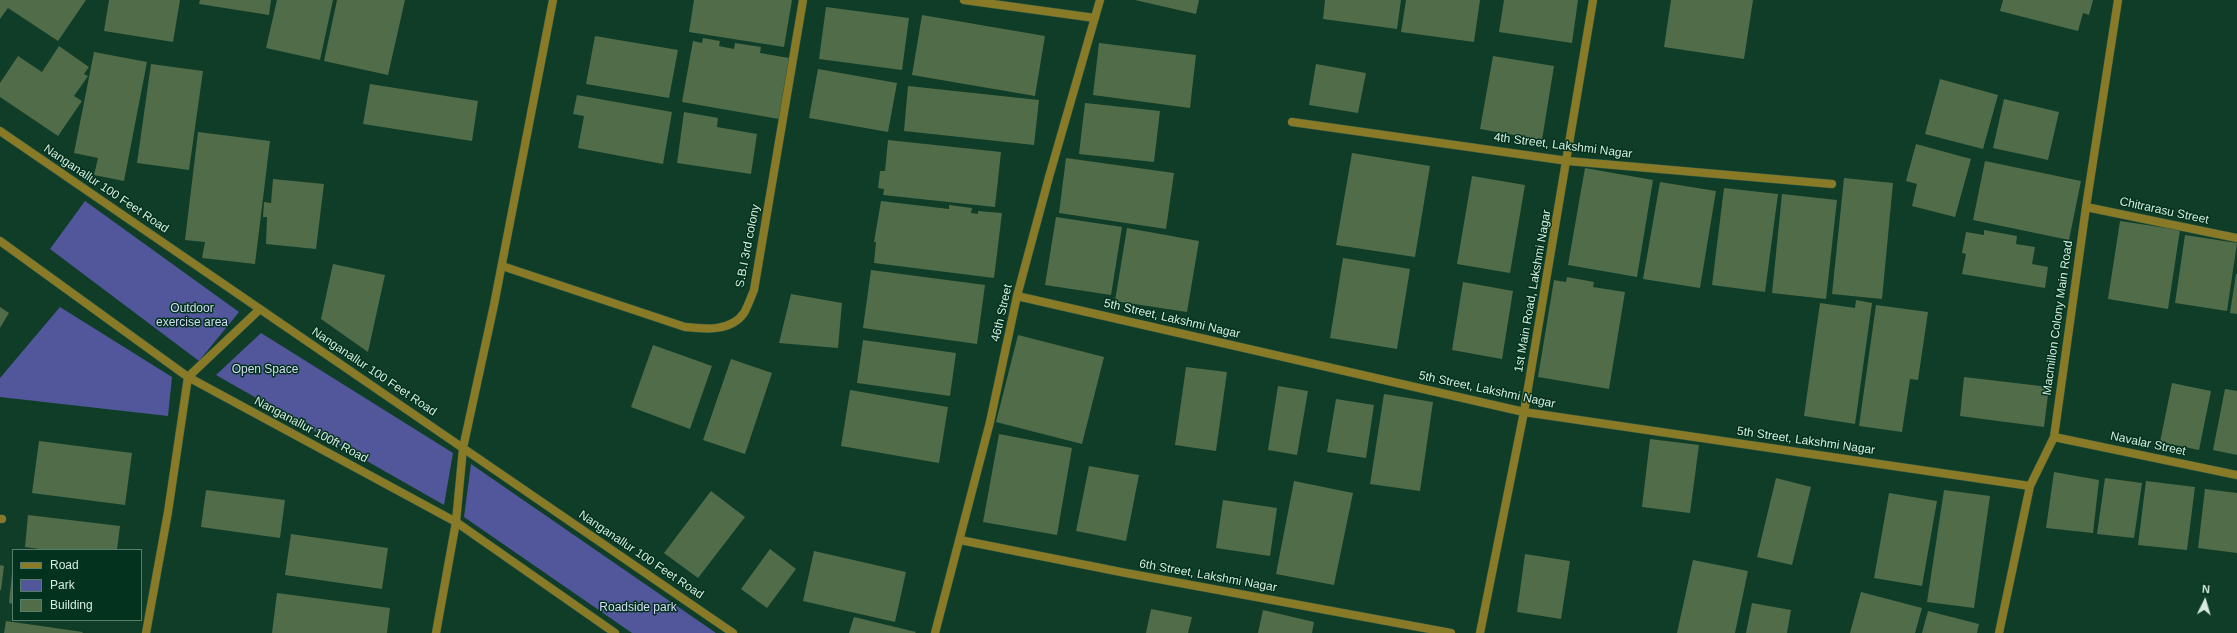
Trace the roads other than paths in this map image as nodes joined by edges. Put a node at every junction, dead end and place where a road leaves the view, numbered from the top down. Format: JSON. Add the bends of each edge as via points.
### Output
{"nodes":[{"id":1,"x":553,"y":0,"type":"edge"},
{"id":2,"x":803,"y":0,"type":"edge"},
{"id":3,"x":964,"y":0,"type":"edge"},
{"id":4,"x":1100,"y":0,"type":"edge"},
{"id":5,"x":1593,"y":0,"type":"edge"},
{"id":6,"x":2118,"y":0,"type":"edge"},
{"id":7,"x":1095,"y":18,"type":"junction"},
{"id":8,"x":1292,"y":122,"type":"dead end"},
{"id":9,"x":0,"y":131,"type":"edge"},
{"id":10,"x":1568,"y":161,"type":"junction"},
{"id":11,"x":1832,"y":184,"type":"dead end"},
{"id":12,"x":2086,"y":207,"type":"junction"},
{"id":13,"x":2237,"y":238,"type":"edge"},
{"id":14,"x":0,"y":241,"type":"edge"},
{"id":15,"x":502,"y":266,"type":"junction"},
{"id":16,"x":1017,"y":296,"type":"junction"},
{"id":17,"x":260,"y":309,"type":"junction"},
{"id":18,"x":188,"y":377,"type":"junction"},
{"id":19,"x":1524,"y":412,"type":"junction"},
{"id":20,"x":2054,"y":437,"type":"junction"},
{"id":21,"x":463,"y":448,"type":"junction"},
{"id":22,"x":2237,"y":475,"type":"edge"},
{"id":23,"x":2030,"y":486,"type":"junction"},
{"id":24,"x":456,"y":522,"type":"junction"},
{"id":25,"x":960,"y":540,"type":"junction"},
{"id":26,"x":146,"y":633,"type":"edge"},
{"id":27,"x":436,"y":633,"type":"edge"},
{"id":28,"x":615,"y":633,"type":"edge"},
{"id":29,"x":733,"y":633,"type":"edge"},
{"id":30,"x":935,"y":633,"type":"edge"},
{"id":31,"x":1451,"y":633,"type":"edge"},
{"id":32,"x":1480,"y":633,"type":"edge"},
{"id":33,"x":1999,"y":633,"type":"edge"}],
"edges":[{"from":1,"to":15,"type":"street"},
{"from":2,"to":15,"type":"street","name":"S.B.I 3rd colony","via":[[754,290],[743,314],[728,326],[708,329],[685,327]]},
{"from":3,"to":7,"type":"street"},
{"from":4,"to":7,"type":"street","name":"46th Street"},
{"from":5,"to":10,"type":"street","name":"1st Main Road, Lakshmi Nagar"},
{"from":6,"to":12,"type":"street","name":"Macmillon Colony Main Road"},
{"from":7,"to":16,"type":"street","name":"46th Street"},
{"from":8,"to":10,"type":"street","name":"4th Street, Lakshmi Nagar"},
{"from":9,"to":17,"type":"street","name":"Nanganallur 100 Feet Road"},
{"from":10,"to":11,"type":"street","name":"4th Street, Lakshmi Nagar"},
{"from":10,"to":19,"type":"street","name":"1st Main Road, Lakshmi Nagar"},
{"from":12,"to":13,"type":"street","name":"Chitrarasu Street"},
{"from":12,"to":20,"type":"street","name":"Macmillon Colony Main Road"},
{"from":14,"to":18,"type":"street","name":"Nanganallur 100ft Road"},
{"from":15,"to":21,"type":"street"},
{"from":16,"to":19,"type":"street","name":"5th Street, Lakshmi Nagar"},
{"from":16,"to":25,"type":"street","name":"46th Street","via":[[990,422]]},
{"from":17,"to":18,"type":"street"},
{"from":17,"to":21,"type":"street","name":"Nanganallur 100 Feet Road"},
{"from":18,"to":24,"type":"street","name":"Nanganallur 100ft Road"},
{"from":18,"to":26,"type":"street","via":[[168,512]]},
{"from":19,"to":23,"type":"street","name":"5th Street, Lakshmi Nagar"},
{"from":19,"to":32,"type":"street","name":"1st Main Road, Lakshmi Nagar"},
{"from":20,"to":22,"type":"street","name":"Navalar Street"},
{"from":20,"to":23,"type":"street","name":"Macmillon Colony Main Road"},
{"from":21,"to":24,"type":"street"},
{"from":21,"to":29,"type":"street","name":"Nanganallur 100 Feet Road"},
{"from":23,"to":33,"type":"street","name":"Macmillon Colony Main Road"},
{"from":24,"to":27,"type":"street"},
{"from":24,"to":28,"type":"street","name":"Nanganallur 100ft Road"},
{"from":25,"to":30,"type":"street","name":"46th Street"},
{"from":25,"to":31,"type":"street","name":"6th Street, Lakshmi Nagar"}]}
